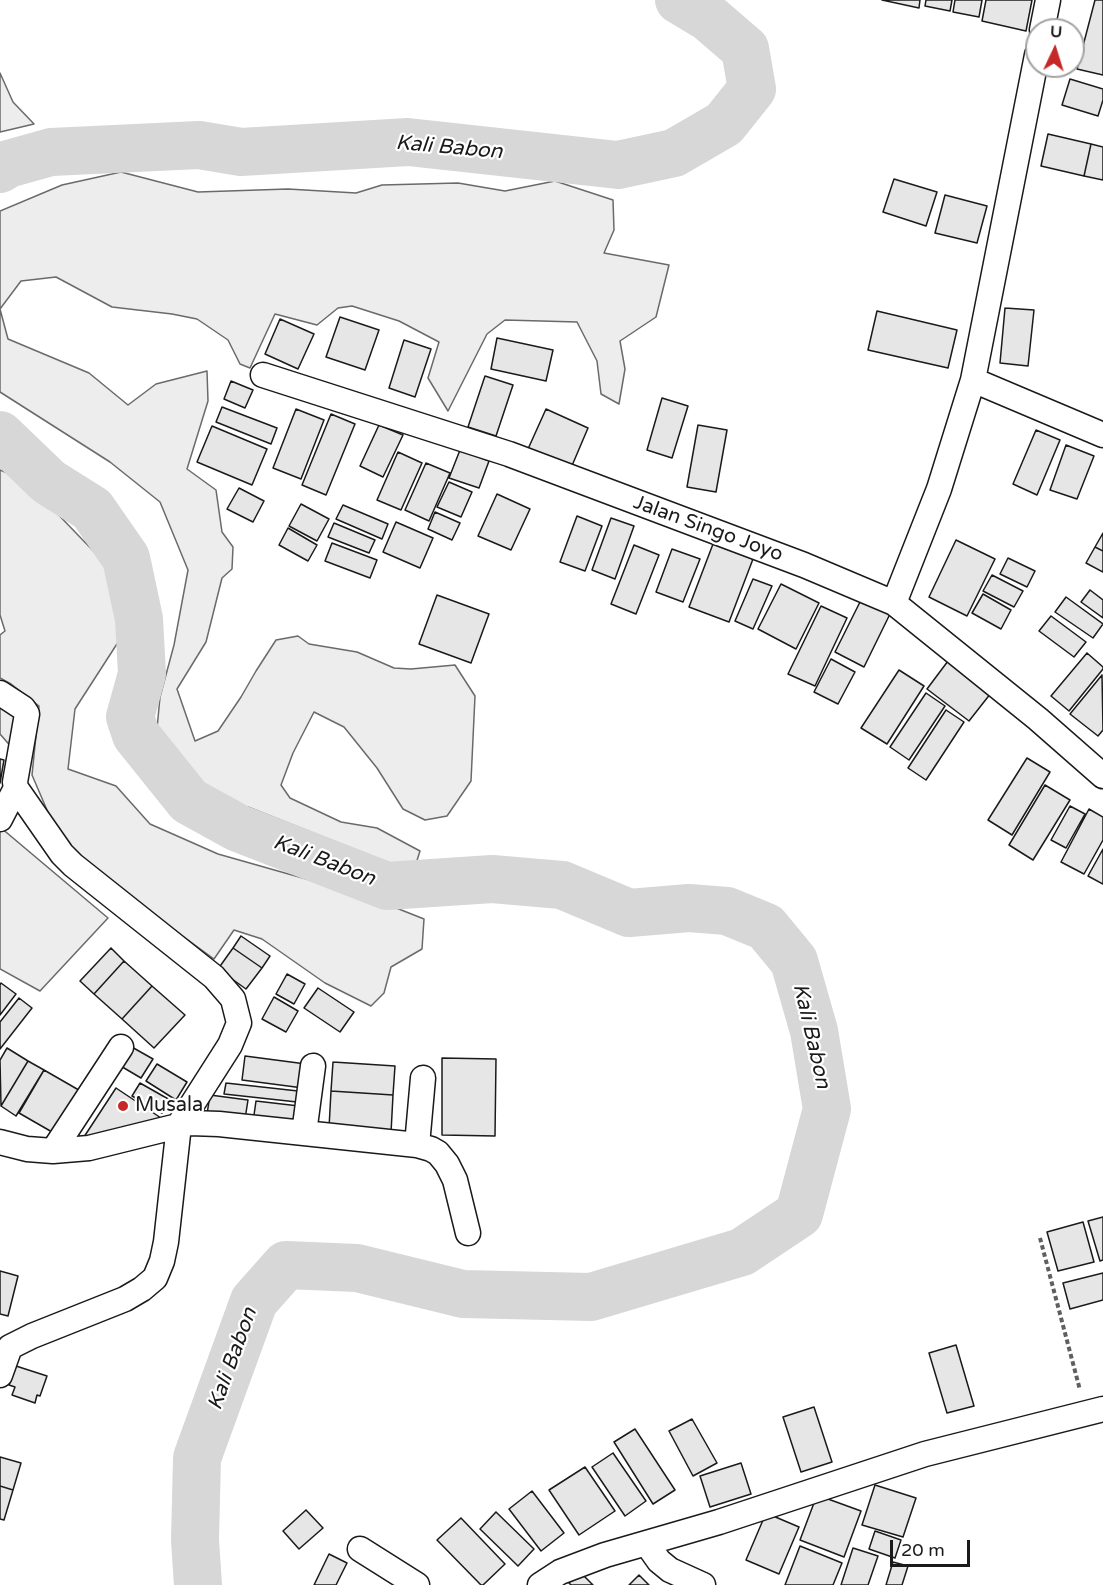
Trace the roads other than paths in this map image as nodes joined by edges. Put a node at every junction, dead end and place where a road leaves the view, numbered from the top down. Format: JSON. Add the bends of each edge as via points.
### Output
{"nodes":[{"id":1,"x":1048,"y":0,"type":"edge"},
{"id":2,"x":1044,"y":18,"type":"edge"},
{"id":3,"x":1032,"y":78,"type":"edge"},
{"id":4,"x":263,"y":375,"type":"dead end"},
{"id":5,"x":973,"y":380,"type":"junction"},
{"id":6,"x":1103,"y":435,"type":"edge"},
{"id":7,"x":894,"y":603,"type":"junction"},
{"id":8,"x":0,"y":693,"type":"edge"},
{"id":9,"x":1103,"y":776,"type":"edge"},
{"id":10,"x":16,"y":788,"type":"junction"},
{"id":11,"x":0,"y":819,"type":"edge"},
{"id":12,"x":121,"y":1047,"type":"dead end"},
{"id":13,"x":312,"y":1066,"type":"dead end"},
{"id":14,"x":423,"y":1078,"type":"dead end"},
{"id":15,"x":179,"y":1125,"type":"junction"},
{"id":16,"x":304,"y":1133,"type":"junction"},
{"id":17,"x":0,"y":1142,"type":"edge"},
{"id":18,"x":417,"y":1145,"type":"junction"},
{"id":19,"x":53,"y":1151,"type":"junction"},
{"id":20,"x":468,"y":1233,"type":"dead end"},
{"id":21,"x":5,"y":1344,"type":"edge"},
{"id":22,"x":0,"y":1375,"type":"edge"},
{"id":23,"x":1095,"y":1411,"type":"edge"},
{"id":24,"x":647,"y":1544,"type":"junction"},
{"id":25,"x":360,"y":1549,"type":"dead end"},
{"id":26,"x":417,"y":1585,"type":"edge"},
{"id":27,"x":540,"y":1585,"type":"edge"},
{"id":28,"x":703,"y":1585,"type":"edge"}],
"edges":[{"from":1,"to":2,"type":"street"},
{"from":3,"to":5,"type":"street"},
{"from":4,"to":7,"type":"street","name":"Jalan Singo Joyo","via":[[509,454]]},
{"from":5,"to":6,"type":"street"},
{"from":5,"to":7,"type":"street","via":[[939,489]]},
{"from":7,"to":9,"type":"street","name":"Jalan Singo Joyo"},
{"from":8,"to":10,"type":"street","via":[[26,710]]},
{"from":10,"to":11,"type":"street"},
{"from":10,"to":15,"type":"street","via":[[74,866],[214,977],[233,999],[238,1011],[237,1031]]},
{"from":12,"to":19,"type":"street"},
{"from":13,"to":16,"type":"street"},
{"from":14,"to":18,"type":"street"},
{"from":15,"to":16,"type":"street","via":[[219,1124]]},
{"from":15,"to":19,"type":"street","via":[[89,1148]]},
{"from":15,"to":21,"type":"street","via":[[166,1242],[155,1278],[125,1299]]},
{"from":16,"to":18,"type":"street"},
{"from":17,"to":19,"type":"street"},
{"from":18,"to":20,"type":"street","via":[[431,1149],[447,1164]]},
{"from":21,"to":22,"type":"street"},
{"from":23,"to":24,"type":"street","via":[[926,1454]]},
{"from":24,"to":27,"type":"street","via":[[593,1559]]},
{"from":24,"to":28,"type":"street","via":[[670,1570]]},
{"from":25,"to":26,"type":"street"}]}
